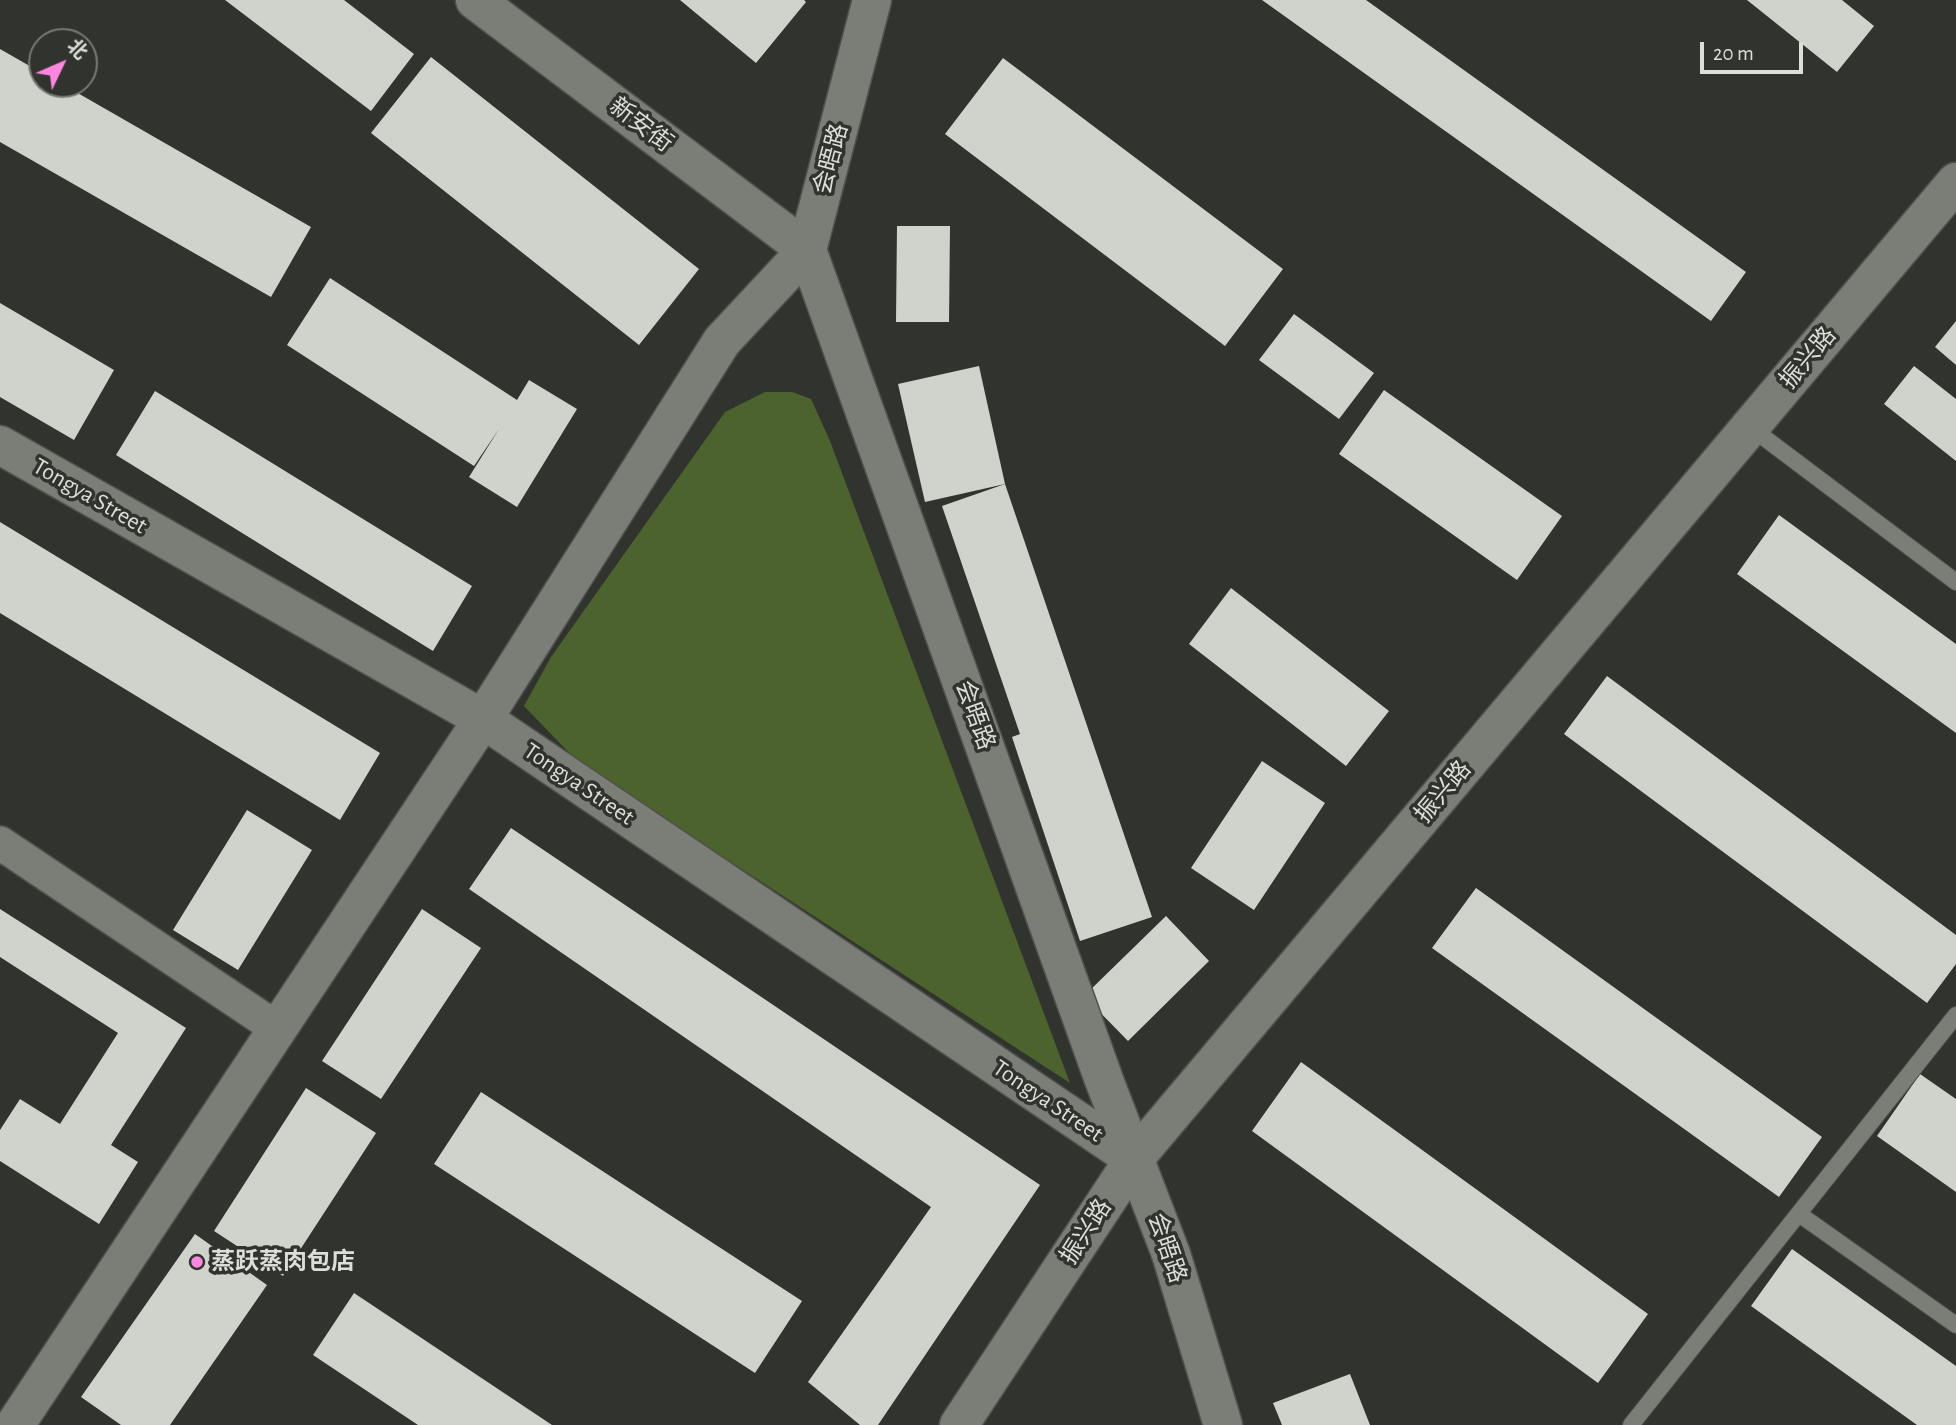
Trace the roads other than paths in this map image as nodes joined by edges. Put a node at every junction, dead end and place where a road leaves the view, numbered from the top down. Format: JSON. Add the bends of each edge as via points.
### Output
{"nodes":[{"id":1,"x":474,"y":0,"type":"edge"},
{"id":2,"x":872,"y":0,"type":"edge"},
{"id":3,"x":1956,"y":182,"type":"edge"},
{"id":4,"x":807,"y":250,"type":"junction"},
{"id":5,"x":1750,"y":427,"type":"junction"},
{"id":6,"x":0,"y":444,"type":"edge"},
{"id":7,"x":1956,"y":582,"type":"edge"},
{"id":8,"x":483,"y":719,"type":"junction"},
{"id":9,"x":0,"y":843,"type":"edge"},
{"id":10,"x":1956,"y":1015,"type":"edge"},
{"id":11,"x":278,"y":1029,"type":"junction"},
{"id":12,"x":1134,"y":1159,"type":"junction"},
{"id":13,"x":1799,"y":1214,"type":"junction"},
{"id":14,"x":1956,"y":1325,"type":"edge"},
{"id":15,"x":15,"y":1425,"type":"edge"},
{"id":16,"x":959,"y":1425,"type":"edge"},
{"id":17,"x":1223,"y":1425,"type":"edge"},
{"id":18,"x":1630,"y":1425,"type":"edge"}],
"edges":[{"from":1,"to":4,"type":"street","name":"新安街"},
{"from":2,"to":4,"type":"street","name":"会晤路"},
{"from":3,"to":5,"type":"street","name":"振兴路"},
{"from":4,"to":8,"type":"street","via":[[722,341]]},
{"from":4,"to":12,"type":"street","name":"会晤路"},
{"from":5,"to":7,"type":"lane"},
{"from":5,"to":12,"type":"street","name":"振兴路"},
{"from":6,"to":8,"type":"street","name":"Tongya Street"},
{"from":8,"to":11,"type":"street"},
{"from":8,"to":12,"type":"street","name":"Tongya Street"},
{"from":9,"to":11,"type":"street"},
{"from":10,"to":13,"type":"lane"},
{"from":11,"to":15,"type":"street"},
{"from":12,"to":16,"type":"street","name":"振兴路"},
{"from":12,"to":17,"type":"street","name":"会晤路","via":[[1171,1254]]},
{"from":13,"to":14,"type":"lane"},
{"from":13,"to":18,"type":"lane"}]}
